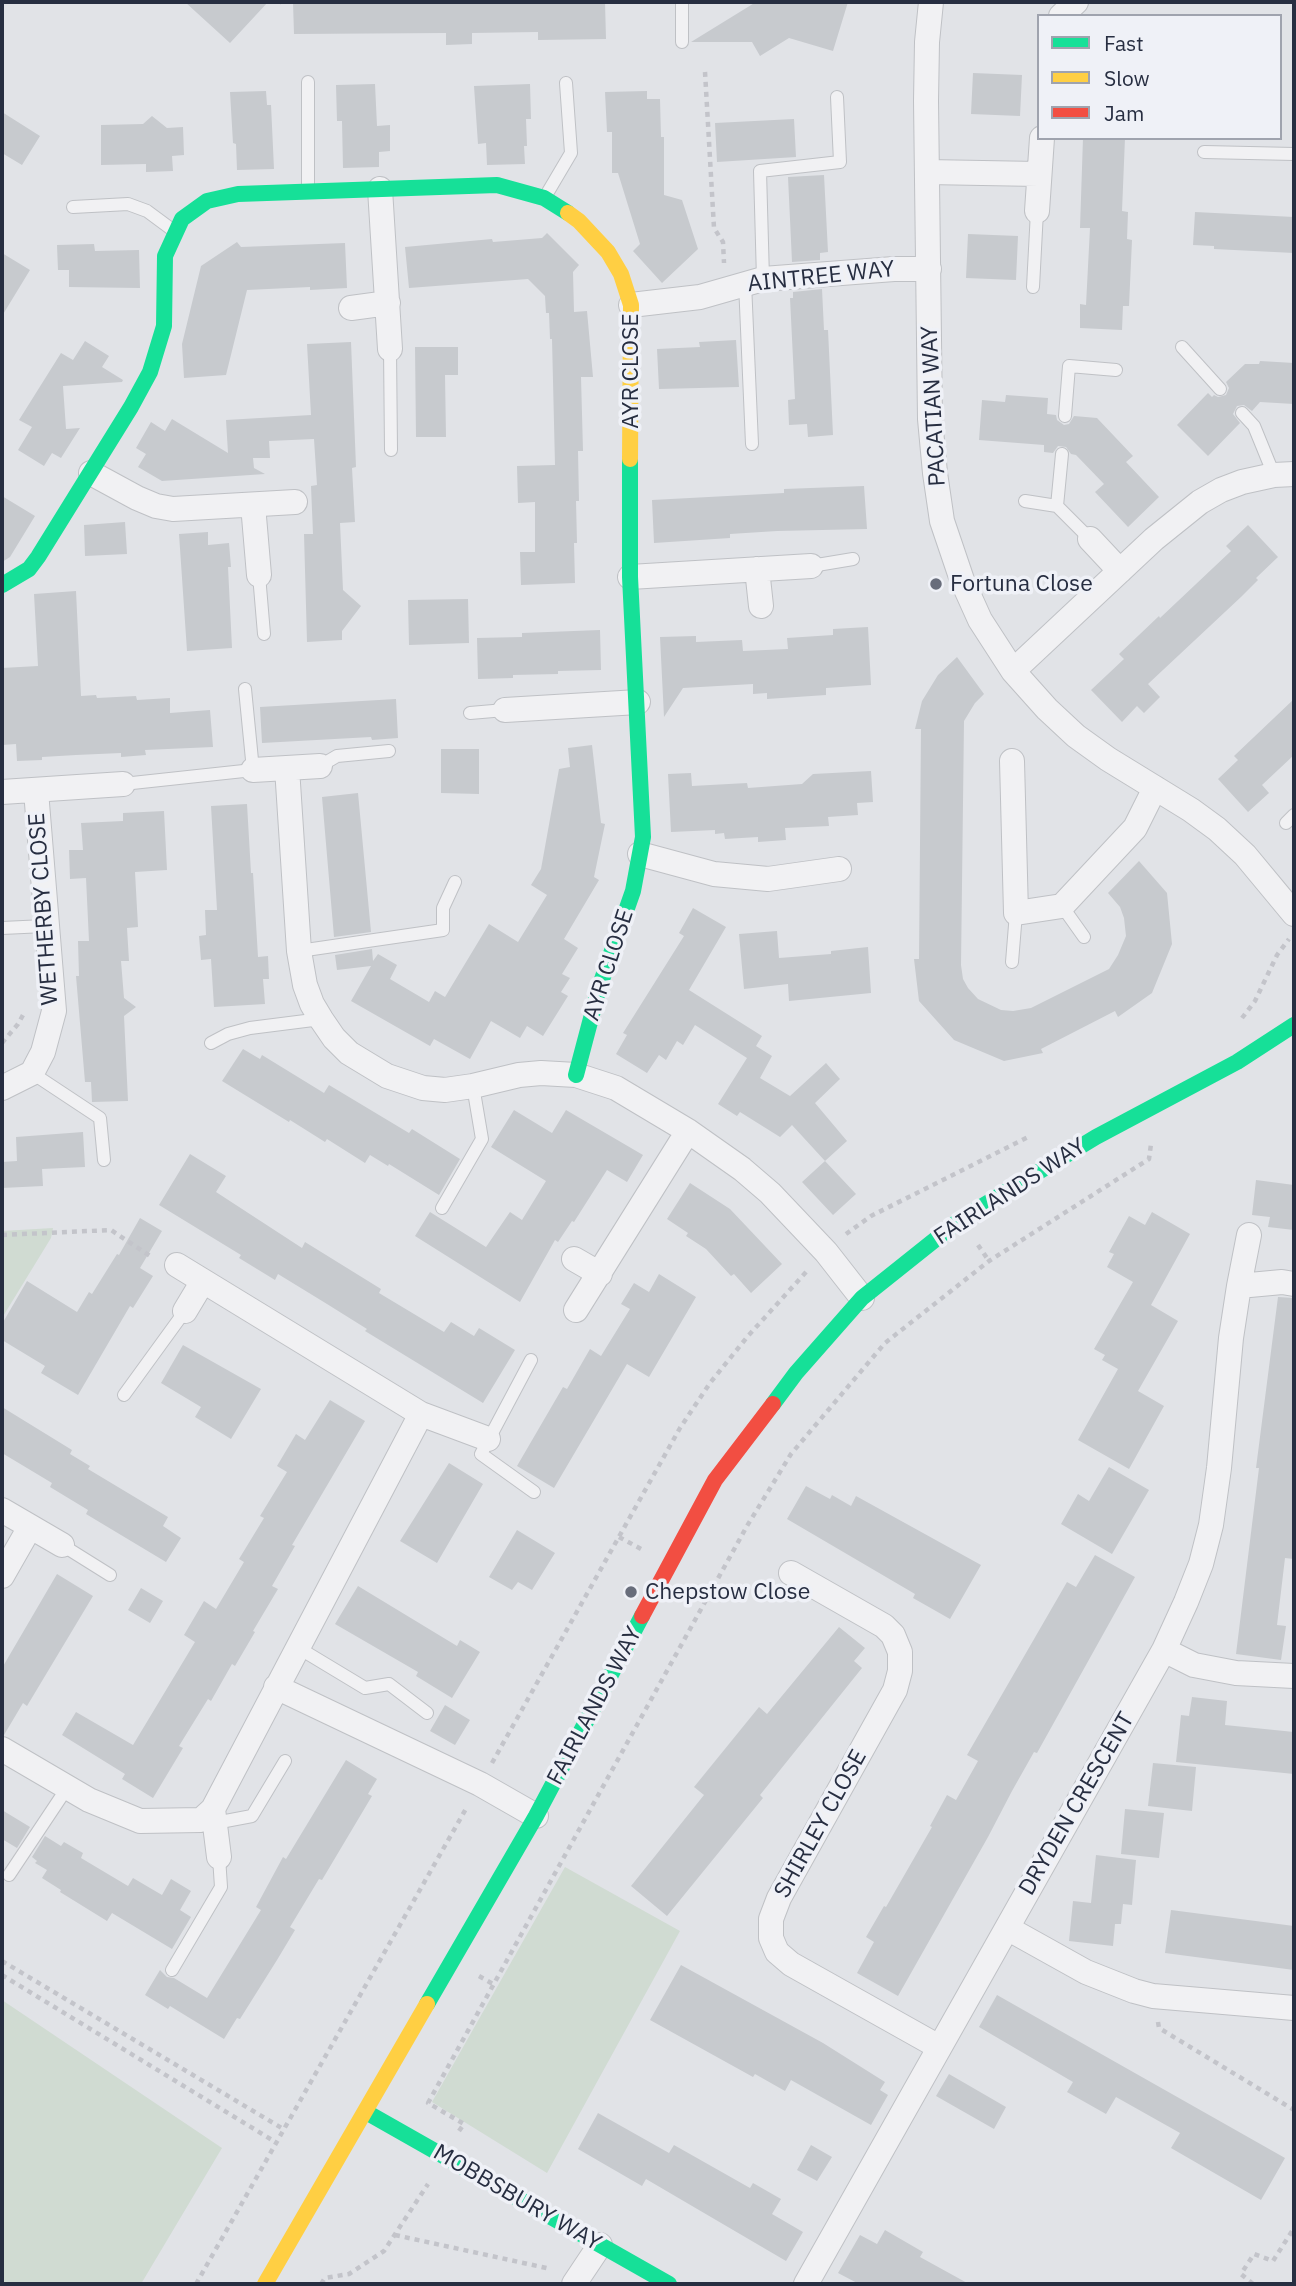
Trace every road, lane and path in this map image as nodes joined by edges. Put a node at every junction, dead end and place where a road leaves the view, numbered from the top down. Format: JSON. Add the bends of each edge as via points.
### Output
{"nodes":[{"id":1,"x":681,"y":2,"type":"edge"},
{"id":2,"x":931,"y":2,"type":"edge"},
{"id":3,"x":1076,"y":2,"type":"edge"},
{"id":4,"x":1063,"y":14,"type":"edge"},
{"id":5,"x":682,"y":42,"type":"dead end"},
{"id":6,"x":705,"y":72,"type":"dead end"},
{"id":7,"x":308,"y":82,"type":"dead end"},
{"id":8,"x":566,"y":83,"type":"dead end"},
{"id":9,"x":837,"y":97,"type":"dead end"},
{"id":10,"x":1042,"y":140,"type":"edge"},
{"id":11,"x":1204,"y":152,"type":"dead end"},
{"id":12,"x":1294,"y":154,"type":"edge"},
{"id":13,"x":927,"y":172,"type":"junction"},
{"id":14,"x":1038,"y":174,"type":"junction"},
{"id":15,"x":380,"y":189,"type":"junction"},
{"id":16,"x":308,"y":191,"type":"junction"},
{"id":17,"x":544,"y":198,"type":"junction"},
{"id":18,"x":73,"y":207,"type":"dead end"},
{"id":19,"x":1037,"y":211,"type":"joint"},
{"id":20,"x":175,"y":232,"type":"junction"},
{"id":21,"x":929,"y":269,"type":"junction"},
{"id":22,"x":746,"y":283,"type":"junction"},
{"id":23,"x":1033,"y":287,"type":"dead end"},
{"id":24,"x":388,"y":303,"type":"junction"},
{"id":25,"x":632,"y":305,"type":"junction"},
{"id":26,"x":351,"y":308,"type":"dead end"},
{"id":27,"x":1182,"y":347,"type":"dead end"},
{"id":28,"x":390,"y":349,"type":"joint"},
{"id":29,"x":1116,"y":370,"type":"dead end"},
{"id":30,"x":1220,"y":388,"type":"dead end"},
{"id":31,"x":1242,"y":413,"type":"dead end"},
{"id":32,"x":1065,"y":416,"type":"dead end"},
{"id":33,"x":752,"y":444,"type":"dead end"},
{"id":34,"x":391,"y":450,"type":"dead end"},
{"id":35,"x":1062,"y":454,"type":"dead end"},
{"id":36,"x":91,"y":473,"type":"junction"},
{"id":37,"x":1284,"y":474,"type":"edge"},
{"id":38,"x":1025,"y":501,"type":"dead end"},
{"id":39,"x":295,"y":502,"type":"dead end"},
{"id":40,"x":253,"y":505,"type":"junction"},
{"id":41,"x":1057,"y":506,"type":"junction"},
{"id":42,"x":1090,"y":539,"type":"joint"},
{"id":43,"x":853,"y":559,"type":"dead end"},
{"id":44,"x":811,"y":566,"type":"joint"},
{"id":45,"x":758,"y":569,"type":"junction"},
{"id":46,"x":1120,"y":570,"type":"junction"},
{"id":47,"x":259,"y":575,"type":"joint"},
{"id":48,"x":630,"y":577,"type":"junction"},
{"id":49,"x":2,"y":585,"type":"edge"},
{"id":50,"x":761,"y":606,"type":"dead end"},
{"id":51,"x":264,"y":634,"type":"dead end"},
{"id":52,"x":1013,"y":671,"type":"junction"},
{"id":53,"x":245,"y":689,"type":"dead end"},
{"id":54,"x":638,"y":702,"type":"junction"},
{"id":55,"x":505,"y":710,"type":"joint"},
{"id":56,"x":470,"y":713,"type":"dead end"},
{"id":57,"x":388,"y":751,"type":"dead end"},
{"id":58,"x":1012,"y":761,"type":"dead end"},
{"id":59,"x":320,"y":766,"type":"joint"},
{"id":60,"x":287,"y":768,"type":"junction"},
{"id":61,"x":253,"y":770,"type":"junction"},
{"id":62,"x":123,"y":784,"type":"joint"},
{"id":63,"x":1155,"y":788,"type":"junction"},
{"id":64,"x":36,"y":791,"type":"junction"},
{"id":65,"x":2,"y":792,"type":"edge"},
{"id":66,"x":640,"y":854,"type":"junction"},
{"id":67,"x":839,"y":870,"type":"dead end"},
{"id":68,"x":454,"y":882,"type":"dead end"},
{"id":69,"x":1062,"y":906,"type":"junction"},
{"id":70,"x":1016,"y":913,"type":"junction"},
{"id":71,"x":1294,"y":914,"type":"edge"},
{"id":72,"x":46,"y":926,"type":"junction"},
{"id":73,"x":2,"y":928,"type":"edge"},
{"id":74,"x":1084,"y":937,"type":"dead end"},
{"id":75,"x":299,"y":951,"type":"junction"},
{"id":76,"x":1012,"y":962,"type":"dead end"},
{"id":77,"x":321,"y":1019,"type":"junction"},
{"id":78,"x":1294,"y":1025,"type":"edge"},
{"id":79,"x":211,"y":1043,"type":"dead end"},
{"id":80,"x":32,"y":1073,"type":"junction"},
{"id":81,"x":576,"y":1075,"type":"junction"},
{"id":82,"x":473,"y":1086,"type":"junction"},
{"id":83,"x":2,"y":1088,"type":"edge"},
{"id":84,"x":688,"y":1130,"type":"junction"},
{"id":85,"x":104,"y":1160,"type":"dead end"},
{"id":86,"x":442,"y":1209,"type":"dead end"},
{"id":87,"x":2,"y":1235,"type":"edge"},
{"id":88,"x":1250,"y":1235,"type":"dead end"},
{"id":89,"x":574,"y":1259,"type":"dead end"},
{"id":90,"x":177,"y":1265,"type":"joint"},
{"id":91,"x":600,"y":1274,"type":"junction"},
{"id":92,"x":203,"y":1281,"type":"junction"},
{"id":93,"x":1294,"y":1284,"type":"edge"},
{"id":94,"x":1240,"y":1286,"type":"junction"},
{"id":95,"x":862,"y":1298,"type":"junction"},
{"id":96,"x":576,"y":1310,"type":"dead end"},
{"id":97,"x":185,"y":1311,"type":"joint"},
{"id":98,"x":531,"y":1360,"type":"dead end"},
{"id":99,"x":124,"y":1395,"type":"dead end"},
{"id":100,"x":421,"y":1414,"type":"junction"},
{"id":101,"x":488,"y":1439,"type":"junction"},
{"id":102,"x":534,"y":1492,"type":"dead end"},
{"id":103,"x":2,"y":1510,"type":"edge"},
{"id":104,"x":30,"y":1527,"type":"junction"},
{"id":105,"x":62,"y":1545,"type":"joint"},
{"id":106,"x":791,"y":1573,"type":"dead end"},
{"id":107,"x":110,"y":1575,"type":"dead end"},
{"id":108,"x":2,"y":1576,"type":"edge"},
{"id":109,"x":296,"y":1647,"type":"junction"},
{"id":110,"x":1164,"y":1650,"type":"junction"},
{"id":111,"x":1294,"y":1676,"type":"edge"},
{"id":112,"x":276,"y":1687,"type":"junction"},
{"id":113,"x":426,"y":1713,"type":"dead end"},
{"id":114,"x":2,"y":1749,"type":"edge"},
{"id":115,"x":285,"y":1761,"type":"dead end"},
{"id":116,"x":67,"y":1787,"type":"junction"},
{"id":117,"x":214,"y":1816,"type":"junction"},
{"id":118,"x":536,"y":1816,"type":"junction"},
{"id":119,"x":219,"y":1857,"type":"joint"},
{"id":120,"x":9,"y":1875,"type":"dead end"},
{"id":121,"x":1007,"y":1928,"type":"junction"},
{"id":122,"x":2,"y":1961,"type":"edge"},
{"id":123,"x":172,"y":1970,"type":"dead end"},
{"id":124,"x":2,"y":1975,"type":"edge"},
{"id":125,"x":1153,"y":1996,"type":"junction"},
{"id":126,"x":1294,"y":2008,"type":"edge"},
{"id":127,"x":939,"y":2047,"type":"junction"},
{"id":128,"x":1294,"y":2110,"type":"edge"},
{"id":129,"x":366,"y":2112,"type":"junction"},
{"id":130,"x":276,"y":2143,"type":"junction"},
{"id":131,"x":444,"y":2157,"type":"junction"},
{"id":132,"x":1294,"y":2228,"type":"edge"},
{"id":133,"x":395,"y":2235,"type":"junction"},
{"id":134,"x":600,"y":2245,"type":"junction"},
{"id":135,"x":577,"y":2280,"type":"edge"},
{"id":136,"x":196,"y":2284,"type":"edge"},
{"id":137,"x":265,"y":2284,"type":"edge"},
{"id":138,"x":321,"y":2284,"type":"edge"},
{"id":139,"x":668,"y":2284,"type":"edge"},
{"id":140,"x":806,"y":2284,"type":"edge"},
{"id":141,"x":1253,"y":2284,"type":"edge"}],
"edges":[{"from":1,"to":5,"type":"lane"},
{"from":2,"to":13,"type":"street","name":"PACATIAN WAY"},
{"from":3,"to":4,"type":"street"},
{"from":6,"to":22,"type":"path","via":[[714,228],[723,242],[724,266]]},
{"from":7,"to":16,"type":"lane"},
{"from":8,"to":17,"type":"lane","via":[[571,153]]},
{"from":9,"to":22,"type":"lane","via":[[840,162],[760,172]]},
{"from":10,"to":14,"type":"street"},
{"from":11,"to":12,"type":"lane"},
{"from":13,"to":14,"type":"street"},
{"from":13,"to":21,"type":"street","name":"PACATIAN WAY"},
{"from":14,"to":19,"type":"street"},
{"from":15,"to":16,"type":"street","name":"AYR CLOSE"},
{"from":15,"to":17,"type":"street","name":"AYR CLOSE","via":[[497,185]]},
{"from":15,"to":24,"type":"street"},
{"from":16,"to":20,"type":"street","name":"AYR CLOSE","via":[[220,196],[182,219]]},
{"from":17,"to":25,"type":"street","name":"AYR CLOSE","via":[[579,221],[608,252]]},
{"from":18,"to":20,"type":"lane","via":[[128,204],[147,211]]},
{"from":19,"to":23,"type":"lane"},
{"from":20,"to":36,"type":"street","name":"AYR CLOSE","via":[[165,256],[164,326],[158,351]]},
{"from":21,"to":22,"type":"street","name":"AINTREE WAY"},
{"from":21,"to":52,"type":"street","name":"PACATIAN WAY","via":[[930,419],[942,521],[980,620]]},
{"from":22,"to":25,"type":"street","name":"AINTREE WAY","via":[[716,294]]},
{"from":22,"to":33,"type":"lane"},
{"from":24,"to":26,"type":"street"},
{"from":24,"to":28,"type":"street"},
{"from":25,"to":48,"type":"street","name":"AYR CLOSE"},
{"from":27,"to":30,"type":"lane"},
{"from":28,"to":34,"type":"lane"},
{"from":29,"to":32,"type":"lane","via":[[1069,366]]},
{"from":31,"to":37,"type":"lane"},
{"from":35,"to":41,"type":"lane"},
{"from":36,"to":40,"type":"street","via":[[164,508]]},
{"from":36,"to":49,"type":"street","name":"AYR CLOSE","via":[[29,569]]},
{"from":37,"to":46,"type":"street","via":[[1221,490],[1200,502]]},
{"from":38,"to":41,"type":"lane"},
{"from":39,"to":40,"type":"street"},
{"from":40,"to":47,"type":"street"},
{"from":41,"to":42,"type":"lane"},
{"from":42,"to":46,"type":"street"},
{"from":43,"to":44,"type":"lane"},
{"from":44,"to":45,"type":"street"},
{"from":45,"to":48,"type":"street"},
{"from":45,"to":50,"type":"street"},
{"from":46,"to":52,"type":"street"},
{"from":47,"to":51,"type":"lane"},
{"from":48,"to":54,"type":"street","name":"AYR CLOSE"},
{"from":52,"to":63,"type":"street","name":"PACATIAN WAY","via":[[1076,736]]},
{"from":53,"to":61,"type":"lane"},
{"from":54,"to":55,"type":"street"},
{"from":54,"to":66,"type":"street","name":"AYR CLOSE"},
{"from":55,"to":56,"type":"lane"},
{"from":57,"to":59,"type":"lane","via":[[337,756]]},
{"from":58,"to":70,"type":"street"},
{"from":59,"to":60,"type":"street"},
{"from":60,"to":61,"type":"street"},
{"from":60,"to":75,"type":"street"},
{"from":61,"to":62,"type":"lane"},
{"from":62,"to":64,"type":"street","name":"WETHERBY CLOSE"},
{"from":63,"to":69,"type":"street","via":[[1135,828]]},
{"from":63,"to":71,"type":"street","name":"PACATIAN WAY","via":[[1217,829]]},
{"from":64,"to":65,"type":"street","name":"WETHERBY CLOSE"},
{"from":64,"to":72,"type":"street","name":"WETHERBY CLOSE"},
{"from":66,"to":67,"type":"street","via":[[714,874],[755,878]]},
{"from":66,"to":81,"type":"street","name":"AYR CLOSE","via":[[633,891],[599,988]]},
{"from":68,"to":75,"type":"lane","via":[[443,908],[443,930]]},
{"from":69,"to":70,"type":"street"},
{"from":69,"to":74,"type":"lane"},
{"from":70,"to":76,"type":"lane"},
{"from":72,"to":73,"type":"lane"},
{"from":72,"to":80,"type":"street","name":"WETHERBY CLOSE","via":[[54,1011]]},
{"from":75,"to":77,"type":"street","via":[[305,985]]},
{"from":77,"to":79,"type":"lane","via":[[250,1028]]},
{"from":77,"to":82,"type":"street","via":[[349,1052],[387,1076],[423,1088]]},
{"from":78,"to":95,"type":"street","name":"FAIRLANDS WAY","via":[[961,1219]]},
{"from":80,"to":83,"type":"street"},
{"from":80,"to":85,"type":"lane","via":[[100,1118]]},
{"from":81,"to":82,"type":"street","via":[[530,1074]]},
{"from":81,"to":84,"type":"street","via":[[616,1088]]},
{"from":82,"to":86,"type":"lane","via":[[482,1139]]},
{"from":84,"to":91,"type":"street"},
{"from":84,"to":95,"type":"street","via":[[770,1193]]},
{"from":87,"to":90,"type":"path","via":[[111,1230],[161,1263]]},
{"from":88,"to":94,"type":"street","name":"DRYDEN CRESCENT"},
{"from":89,"to":91,"type":"street"},
{"from":90,"to":92,"type":"street"},
{"from":91,"to":96,"type":"street"},
{"from":92,"to":97,"type":"street"},
{"from":92,"to":100,"type":"street"},
{"from":93,"to":94,"type":"street"},
{"from":94,"to":110,"type":"street","name":"DRYDEN CRESCENT","via":[[1211,1525],[1196,1576]]},
{"from":95,"to":118,"type":"street","name":"FAIRLANDS WAY","via":[[796,1373],[715,1480]]},
{"from":97,"to":99,"type":"lane"},
{"from":98,"to":101,"type":"lane"},
{"from":100,"to":101,"type":"street"},
{"from":100,"to":109,"type":"street"},
{"from":101,"to":102,"type":"lane","via":[[481,1454]]},
{"from":103,"to":104,"type":"street"},
{"from":104,"to":105,"type":"street"},
{"from":104,"to":108,"type":"street"},
{"from":105,"to":107,"type":"lane"},
{"from":106,"to":127,"type":"street","name":"SHIRLEY CLOSE","via":[[884,1626],[900,1652],[900,1671],[895,1690],[779,1898],[771,1919],[771,1938],[777,1952],[791,1964]]},
{"from":109,"to":112,"type":"street"},
{"from":109,"to":113,"type":"lane","via":[[365,1688],[389,1684]]},
{"from":110,"to":111,"type":"street","via":[[1212,1669]]},
{"from":110,"to":121,"type":"street","name":"DRYDEN CRESCENT"},
{"from":112,"to":117,"type":"street"},
{"from":112,"to":118,"type":"street","via":[[480,1784]]},
{"from":114,"to":116,"type":"street"},
{"from":115,"to":117,"type":"lane","via":[[252,1816]]},
{"from":116,"to":117,"type":"street","via":[[140,1821]]},
{"from":116,"to":120,"type":"lane"},
{"from":117,"to":119,"type":"street"},
{"from":118,"to":129,"type":"street","name":"FAIRLANDS WAY"},
{"from":119,"to":123,"type":"lane","via":[[221,1888]]},
{"from":121,"to":125,"type":"street","via":[[1095,1976]]},
{"from":121,"to":127,"type":"street","name":"DRYDEN CRESCENT"},
{"from":122,"to":130,"type":"path","via":[[285,2130]]},
{"from":124,"to":130,"type":"path"},
{"from":125,"to":126,"type":"street"},
{"from":125,"to":128,"type":"path","via":[[1159,2028]]},
{"from":127,"to":140,"type":"street","name":"DRYDEN CRESCENT"},
{"from":129,"to":131,"type":"street","name":"MOBBSBURY WAY"},
{"from":129,"to":137,"type":"street","name":"FAIRLANDS WAY"},
{"from":130,"to":136,"type":"path"},
{"from":131,"to":133,"type":"path"},
{"from":131,"to":134,"type":"street","name":"MOBBSBURY WAY"},
{"from":132,"to":141,"type":"path","via":[[1273,2262],[1254,2254],[1241,2274]]},
{"from":133,"to":135,"type":"path"},
{"from":133,"to":138,"type":"path","via":[[384,2251],[349,2274],[325,2278]]},
{"from":134,"to":135,"type":"street"},
{"from":134,"to":139,"type":"street","name":"MOBBSBURY WAY"}]}
